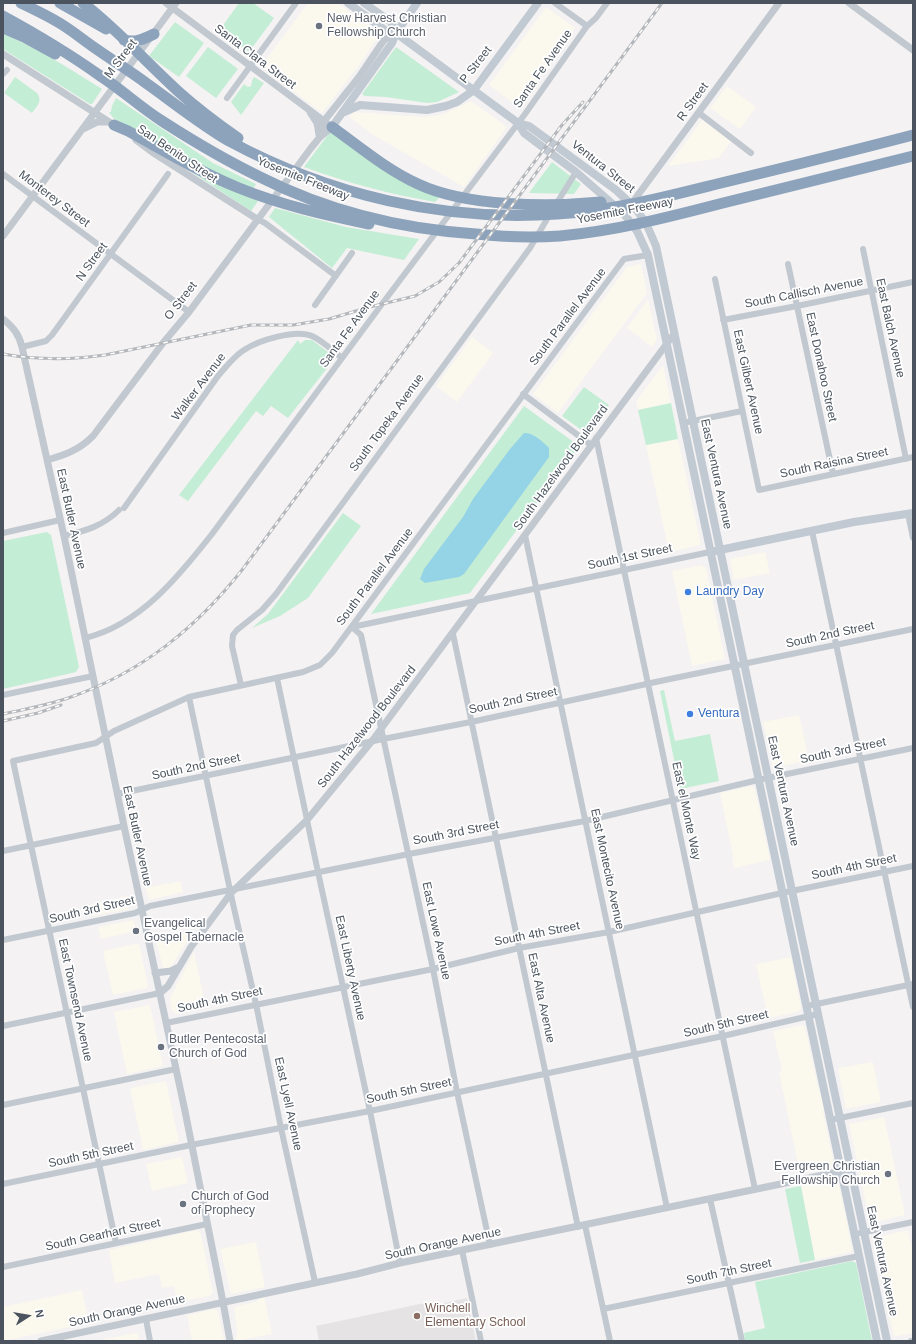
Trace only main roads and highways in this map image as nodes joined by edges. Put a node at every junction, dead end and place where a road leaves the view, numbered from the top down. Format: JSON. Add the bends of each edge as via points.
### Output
{"nodes":[{"id":1,"x":21,"y":3,"type":"edge"},
{"id":2,"x":60,"y":3,"type":"edge"},
{"id":3,"x":83,"y":3,"type":"edge"},
{"id":4,"x":348,"y":3,"type":"edge"},
{"id":5,"x":364,"y":3,"type":"edge"},
{"id":6,"x":417,"y":3,"type":"edge"},
{"id":7,"x":538,"y":3,"type":"edge"},
{"id":8,"x":3,"y":16,"type":"edge"},
{"id":9,"x":3,"y":28,"type":"edge"},
{"id":10,"x":396,"y":33,"type":"junction"},
{"id":11,"x":154,"y":34,"type":"road end"},
{"id":12,"x":99,"y":75,"type":"junction"},
{"id":13,"x":474,"y":90,"type":"junction"},
{"id":14,"x":355,"y":95,"type":"junction"},
{"id":15,"x":365,"y":105,"type":"junction"},
{"id":16,"x":342,"y":113,"type":"junction"},
{"id":17,"x":518,"y":123,"type":"junction"},
{"id":18,"x":328,"y":124,"type":"joint"},
{"id":19,"x":114,"y":125,"type":"road end"},
{"id":20,"x":913,"y":134,"type":"edge"},
{"id":21,"x":913,"y":156,"type":"edge"},
{"id":22,"x":273,"y":162,"type":"junction"},
{"id":23,"x":675,"y":194,"type":"junction"},
{"id":24,"x":404,"y":228,"type":"junction"},
{"id":25,"x":656,"y":246,"type":"joint"},
{"id":26,"x":648,"y":255,"type":"joint"},
{"id":27,"x":910,"y":513,"type":"edge"},
{"id":28,"x":719,"y":550,"type":"junction"},
{"id":29,"x":710,"y":552,"type":"junction"},
{"id":30,"x":877,"y":1341,"type":"edge"},
{"id":31,"x":887,"y":1341,"type":"edge"}],
"edges":[{"from":1,"to":22,"type":"highway","name":"Yosemite Freeway","via":[[57,22],[204,125]]},
{"from":2,"to":11,"type":"highway","via":[[127,41],[138,41]]},
{"from":3,"to":22,"type":"highway","via":[[180,94],[208,117]]},
{"from":4,"to":10,"type":"main road","name":"Ventura Street","via":[[385,30]]},
{"from":5,"to":10,"type":"main road","name":"Ventura Street","via":[[391,22]]},
{"from":6,"to":10,"type":"main road","name":"O Street"},
{"from":7,"to":13,"type":"main road","name":"P Street"},
{"from":8,"to":12,"type":"highway","name":"Yosemite Freeway"},
{"from":9,"to":12,"type":"highway"},
{"from":10,"to":13,"type":"main road","name":"Ventura Street"},
{"from":10,"to":14,"type":"main road","name":"O Street","via":[[392,43]]},
{"from":12,"to":24,"type":"highway","name":"Yosemite Freeway","via":[[161,120],[261,178],[303,196]]},
{"from":13,"to":15,"type":"main road","name":"P Street","via":[[457,102],[436,109],[418,110]]},
{"from":13,"to":17,"type":"main road","name":"Ventura Street"},
{"from":14,"to":15,"type":"main road","via":[[360,103]]},
{"from":14,"to":16,"type":"main road","name":"O Street"},
{"from":15,"to":16,"type":"main road","name":"P Street","via":[[353,107]]},
{"from":16,"to":18,"type":"main road","name":"O Street"},
{"from":17,"to":25,"type":"main road","name":"Ventura Street","via":[[529,126],[631,204],[646,223]]},
{"from":17,"to":26,"type":"main road","name":"Ventura Street","via":[[524,133],[576,172],[624,214],[637,231]]},
{"from":18,"to":23,"type":"highway","via":[[404,176],[442,193],[482,201],[541,205],[592,203]]},
{"from":19,"to":24,"type":"highway","via":[[211,176],[250,192],[294,207]]},
{"from":20,"to":23,"type":"highway"},
{"from":21,"to":24,"type":"highway","name":"Yosemite Freeway","via":[[630,226],[589,232],[538,237]]},
{"from":22,"to":23,"type":"highway","name":"Yosemite Freeway","via":[[370,196],[449,212],[492,215],[576,213]]},
{"from":25,"to":28,"type":"main road","name":"East Ventura Avenue"},
{"from":26,"to":29,"type":"main road","name":"East Ventura Avenue"},
{"from":27,"to":28,"type":"main road","name":"South 1st Street","via":[[863,520]]},
{"from":28,"to":29,"type":"main road","name":"South 1st Street"},
{"from":28,"to":31,"type":"main road","name":"East Ventura Avenue"},
{"from":29,"to":30,"type":"main road","name":"East Ventura Avenue"}]}
